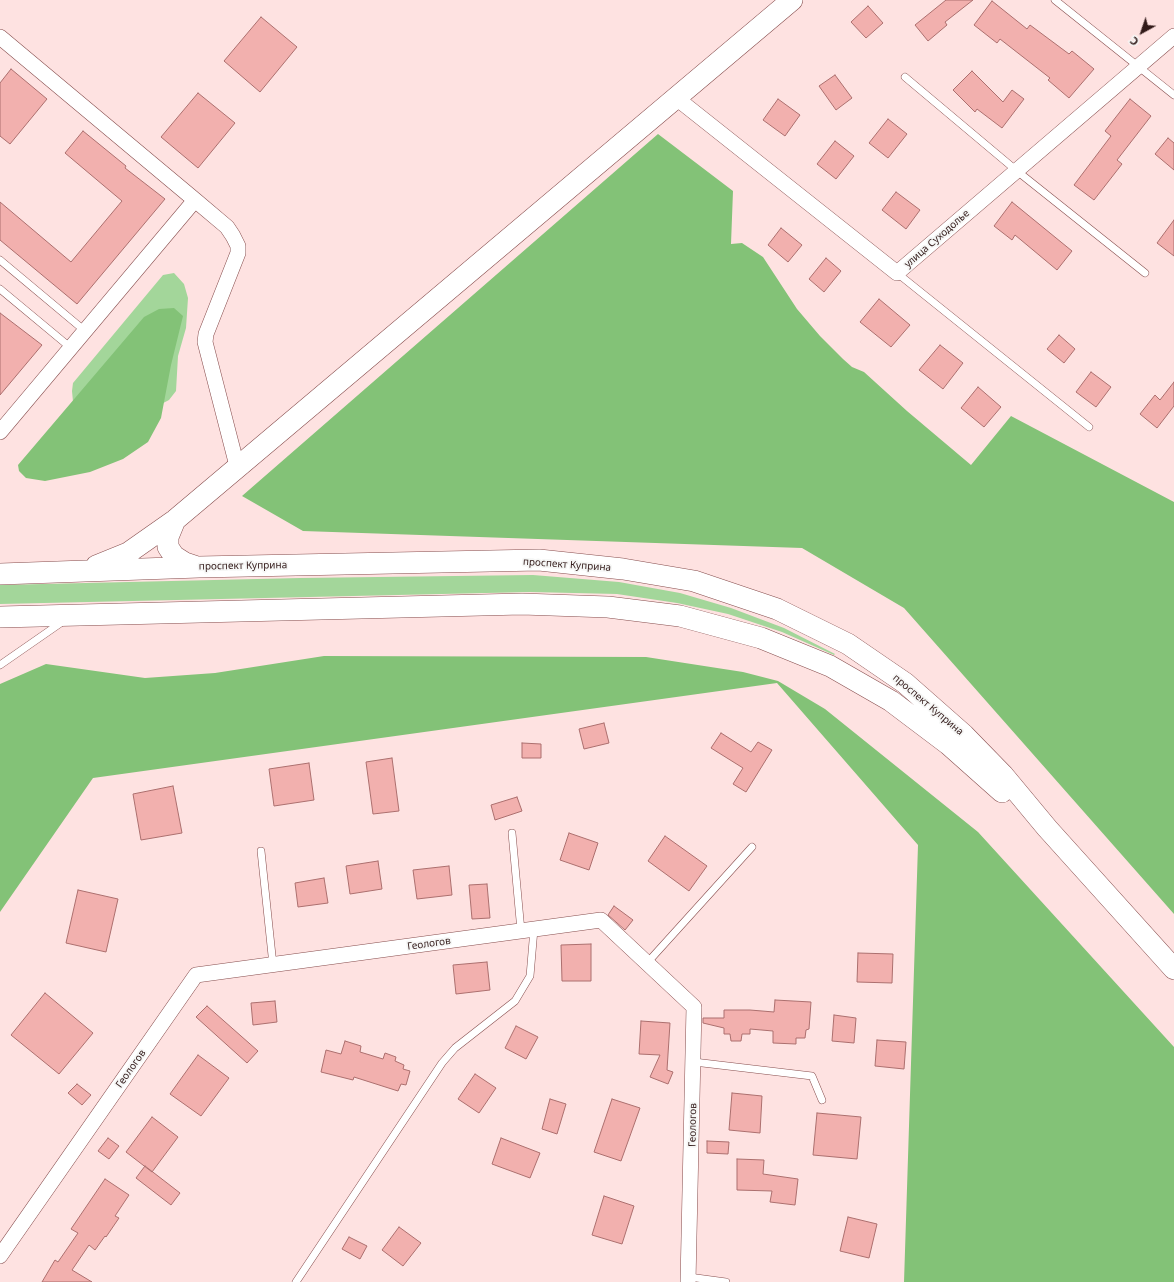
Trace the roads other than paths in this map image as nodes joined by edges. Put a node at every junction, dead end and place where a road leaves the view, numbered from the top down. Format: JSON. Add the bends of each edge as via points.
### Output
{"nodes":[{"id":1,"x":792,"y":0,"type":"edge"},
{"id":2,"x":1055,"y":0,"type":"edge"},
{"id":3,"x":1174,"y":36,"type":"edge"},
{"id":4,"x":0,"y":37,"type":"edge"},
{"id":5,"x":1138,"y":67,"type":"junction"},
{"id":6,"x":906,"y":77,"type":"dead end"},
{"id":7,"x":1174,"y":95,"type":"edge"},
{"id":8,"x":675,"y":97,"type":"junction"},
{"id":9,"x":1016,"y":171,"type":"junction"},
{"id":10,"x":195,"y":200,"type":"junction"},
{"id":11,"x":0,"y":260,"type":"edge"},
{"id":12,"x":897,"y":273,"type":"junction"},
{"id":13,"x":1145,"y":273,"type":"dead end"},
{"id":14,"x":0,"y":289,"type":"edge"},
{"id":15,"x":85,"y":331,"type":"junction"},
{"id":16,"x":70,"y":348,"type":"junction"},
{"id":17,"x":1089,"y":427,"type":"dead end"},
{"id":18,"x":0,"y":432,"type":"edge"},
{"id":19,"x":237,"y":466,"type":"junction"},
{"id":20,"x":175,"y":520,"type":"junction"},
{"id":21,"x":199,"y":567,"type":"junction"},
{"id":22,"x":69,"y":573,"type":"junction"},
{"id":23,"x":0,"y":574,"type":"edge"},
{"id":24,"x":70,"y":616,"type":"junction"},
{"id":25,"x":0,"y":618,"type":"edge"},
{"id":26,"x":0,"y":665,"type":"edge"},
{"id":27,"x":1047,"y":828,"type":"junction"},
{"id":28,"x":512,"y":833,"type":"dead end"},
{"id":29,"x":752,"y":847,"type":"dead end"},
{"id":30,"x":261,"y":851,"type":"dead end"},
{"id":31,"x":527,"y":930,"type":"junction"},
{"id":32,"x":647,"y":963,"type":"junction"},
{"id":33,"x":273,"y":965,"type":"junction"},
{"id":34,"x":1174,"y":969,"type":"edge"},
{"id":35,"x":694,"y":1062,"type":"junction"},
{"id":36,"x":822,"y":1100,"type":"dead end"},
{"id":37,"x":0,"y":1256,"type":"edge"},
{"id":38,"x":689,"y":1280,"type":"edge"},
{"id":39,"x":296,"y":1282,"type":"edge"},
{"id":40,"x":726,"y":1282,"type":"edge"}],
"edges":[{"from":1,"to":8,"type":"main road"},
{"from":2,"to":5,"type":"lane"},
{"from":3,"to":5,"type":"street","name":"улица Суходолье"},
{"from":4,"to":10,"type":"street"},
{"from":5,"to":7,"type":"lane"},
{"from":5,"to":9,"type":"street","name":"улица Суходолье"},
{"from":6,"to":9,"type":"lane"},
{"from":8,"to":12,"type":"street","name":"улица Суходолье"},
{"from":8,"to":19,"type":"main road"},
{"from":9,"to":12,"type":"street","name":"улица Суходолье"},
{"from":9,"to":13,"type":"lane"},
{"from":10,"to":15,"type":"street"},
{"from":10,"to":19,"type":"street","via":[[227,227],[238,246],[238,253],[205,342]]},
{"from":11,"to":15,"type":"lane"},
{"from":12,"to":17,"type":"lane"},
{"from":14,"to":16,"type":"lane"},
{"from":15,"to":16,"type":"street"},
{"from":16,"to":18,"type":"street"},
{"from":19,"to":20,"type":"main road"},
{"from":20,"to":21,"type":"main road","via":[[168,537],[168,547],[174,556],[184,563]]},
{"from":20,"to":22,"type":"main road","via":[[128,553],[102,564]]},
{"from":21,"to":22,"type":"main road","name":"проспект Куприна"},
{"from":21,"to":27,"type":"main road","name":"проспект Куприна","via":[[539,560],[623,569],[694,581],[777,609],[848,644],[905,683],[964,734],[1003,775]]},
{"from":22,"to":23,"type":"main road","name":"проспект Куприна"},
{"from":24,"to":25,"type":"main road","name":"проспект Куприна"},
{"from":24,"to":26,"type":"lane"},
{"from":24,"to":27,"type":"main road","name":"проспект Куприна","via":[[522,604],[608,607],[680,616],[761,638],[830,666],[891,701],[948,744]]},
{"from":27,"to":34,"type":"main road","name":"проспект Куприна"},
{"from":28,"to":31,"type":"lane"},
{"from":29,"to":32,"type":"lane"},
{"from":30,"to":33,"type":"lane"},
{"from":31,"to":32,"type":"street","name":"Геологов","via":[[601,920]]},
{"from":31,"to":33,"type":"street","name":"Геологов"},
{"from":31,"to":39,"type":"lane","via":[[530,976],[515,1001],[455,1048],[442,1063]]},
{"from":32,"to":35,"type":"street","name":"Геологов","via":[[694,1007]]},
{"from":33,"to":37,"type":"street","name":"Геологов","via":[[196,975]]},
{"from":35,"to":36,"type":"lane","via":[[812,1076]]},
{"from":35,"to":38,"type":"street","name":"Геологов"},
{"from":38,"to":40,"type":"lane"}]}
